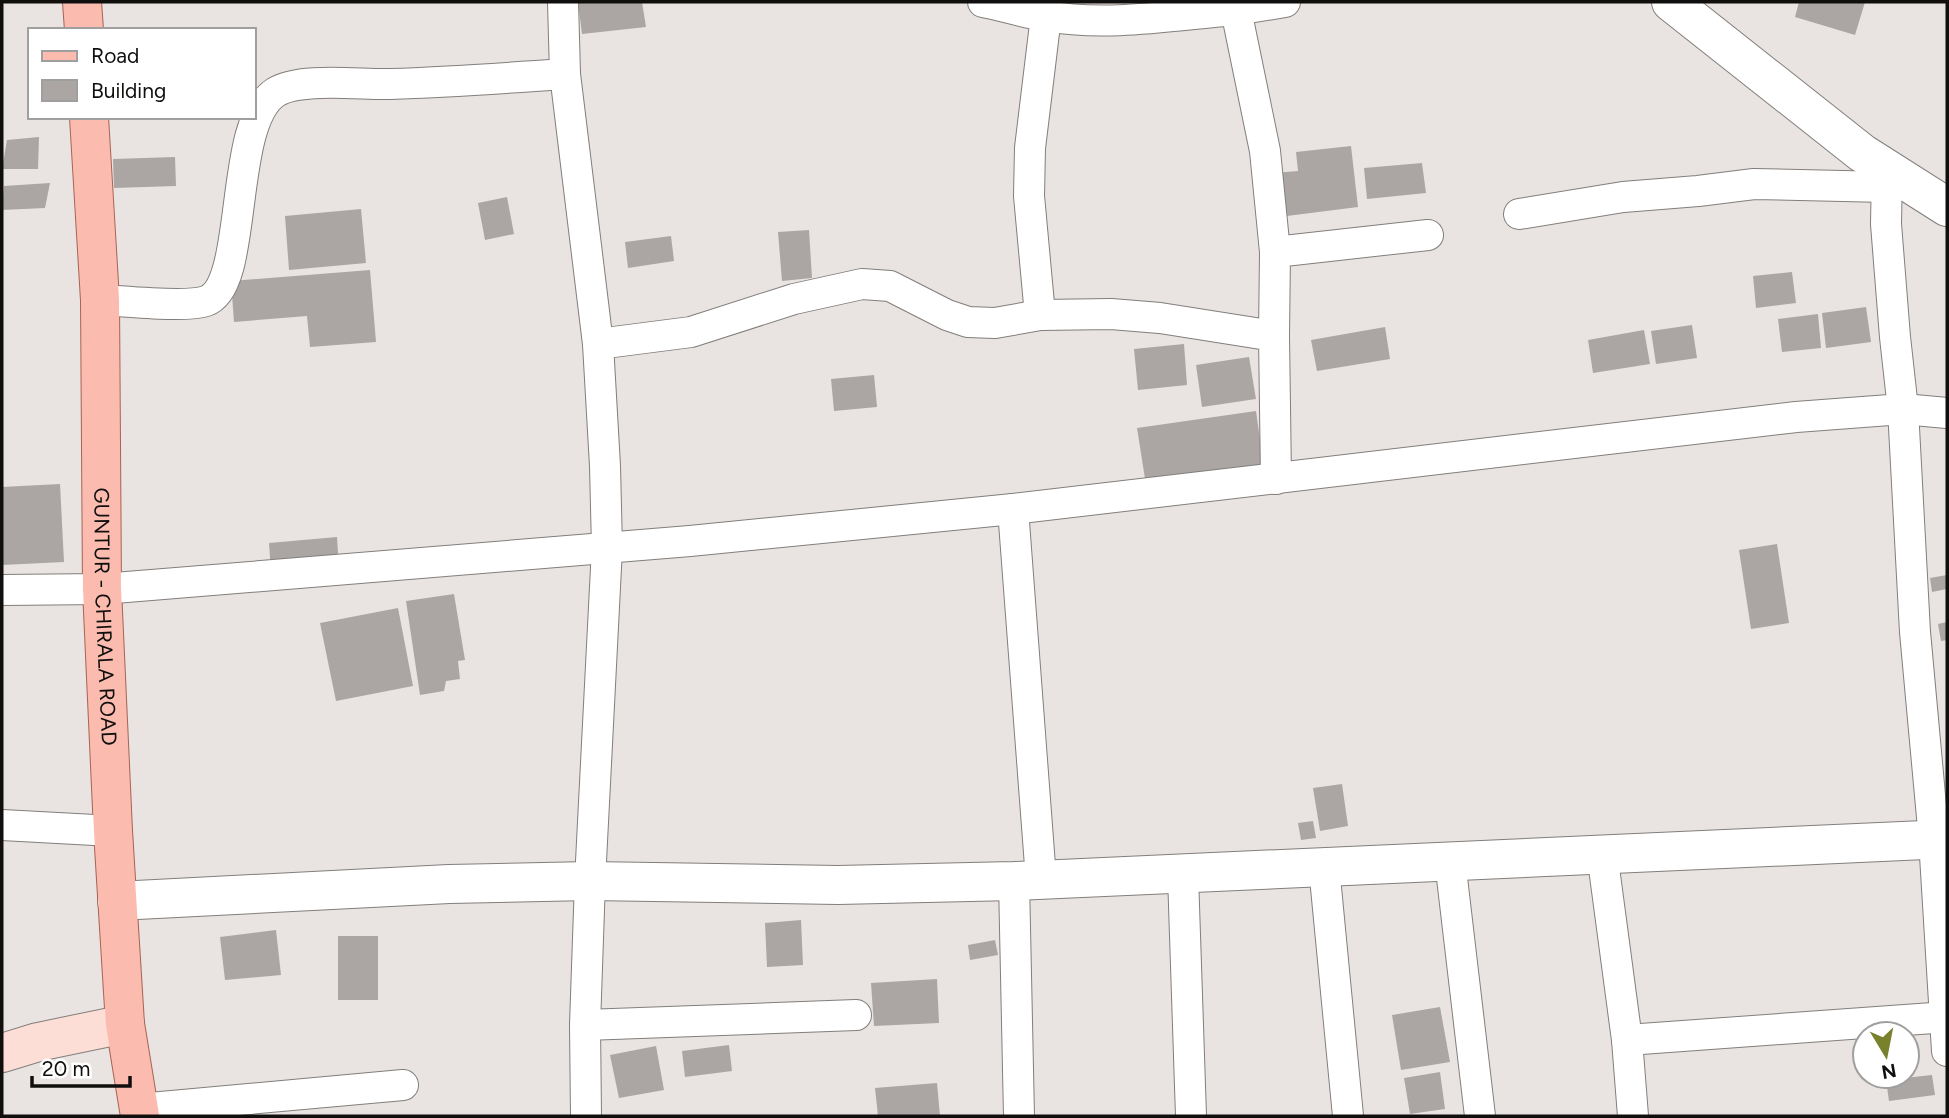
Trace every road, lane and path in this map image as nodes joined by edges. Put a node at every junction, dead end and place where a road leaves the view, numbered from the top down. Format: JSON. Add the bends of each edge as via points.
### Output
{"nodes":[{"id":1,"x":82,"y":2,"type":"edge"},
{"id":2,"x":563,"y":2,"type":"edge"},
{"id":3,"x":983,"y":2,"type":"edge"},
{"id":4,"x":1286,"y":2,"type":"edge"},
{"id":5,"x":1671,"y":2,"type":"edge"},
{"id":6,"x":1198,"y":7,"type":"edge"},
{"id":7,"x":1031,"y":9,"type":"edge"},
{"id":8,"x":1236,"y":10,"type":"junction"},
{"id":9,"x":84,"y":28,"type":"edge"},
{"id":10,"x":565,"y":74,"type":"junction"},
{"id":11,"x":89,"y":119,"type":"edge"},
{"id":12,"x":1887,"y":179,"type":"junction"},
{"id":13,"x":1947,"y":207,"type":"edge"},
{"id":14,"x":1519,"y":214,"type":"dead end"},
{"id":15,"x":1428,"y":234,"type":"dead end"},
{"id":16,"x":1275,"y":252,"type":"junction"},
{"id":17,"x":100,"y":300,"type":"junction"},
{"id":18,"x":1040,"y":315,"type":"junction"},
{"id":19,"x":1274,"y":336,"type":"junction"},
{"id":20,"x":598,"y":344,"type":"junction"},
{"id":21,"x":1903,"y":409,"type":"junction"},
{"id":22,"x":1947,"y":413,"type":"edge"},
{"id":23,"x":1276,"y":479,"type":"junction"},
{"id":24,"x":1013,"y":509,"type":"junction"},
{"id":25,"x":607,"y":548,"type":"junction"},
{"id":26,"x":102,"y":589,"type":"junction"},
{"id":27,"x":2,"y":590,"type":"edge"},
{"id":28,"x":2,"y":825,"type":"edge"},
{"id":29,"x":113,"y":831,"type":"junction"},
{"id":30,"x":1940,"y":839,"type":"edge"},
{"id":31,"x":1602,"y":853,"type":"junction"},
{"id":32,"x":1450,"y":860,"type":"junction"},
{"id":33,"x":1324,"y":867,"type":"junction"},
{"id":34,"x":1183,"y":875,"type":"junction"},
{"id":35,"x":1028,"y":880,"type":"junction"},
{"id":36,"x":590,"y":881,"type":"junction"},
{"id":37,"x":117,"y":901,"type":"junction"},
{"id":38,"x":856,"y":1014,"type":"dead end"},
{"id":39,"x":1946,"y":1017,"type":"edge"},
{"id":40,"x":125,"y":1024,"type":"junction"},
{"id":41,"x":585,"y":1025,"type":"junction"},
{"id":42,"x":1627,"y":1040,"type":"junction"},
{"id":43,"x":1947,"y":1051,"type":"edge"},
{"id":44,"x":2,"y":1053,"type":"edge"},
{"id":45,"x":403,"y":1084,"type":"dead end"},
{"id":46,"x":140,"y":1113,"type":"edge"},
{"id":47,"x":586,"y":1116,"type":"edge"},
{"id":48,"x":1019,"y":1116,"type":"edge"},
{"id":49,"x":1191,"y":1116,"type":"edge"},
{"id":50,"x":1348,"y":1116,"type":"edge"},
{"id":51,"x":1480,"y":1116,"type":"edge"},
{"id":52,"x":1633,"y":1116,"type":"edge"}],
"edges":[{"from":1,"to":9,"type":"main road"},
{"from":2,"to":10,"type":"street"},
{"from":3,"to":7,"type":"street"},
{"from":4,"to":8,"type":"street"},
{"from":5,"to":12,"type":"street","via":[[1862,153]]},
{"from":6,"to":7,"type":"street","via":[[1134,19],[1088,20]]},
{"from":6,"to":8,"type":"street"},
{"from":7,"to":18,"type":"street","via":[[1029,197]]},
{"from":8,"to":16,"type":"street","via":[[1265,150]]},
{"from":10,"to":17,"type":"street","via":[[390,84],[302,83],[276,92],[261,105],[252,136],[231,256],[218,293],[206,301],[189,303]]},
{"from":10,"to":20,"type":"street"},
{"from":11,"to":17,"type":"main road","name":"GUNTUR - CHIRALA ROAD"},
{"from":12,"to":13,"type":"street"},
{"from":12,"to":14,"type":"street","via":[[1754,184],[1623,197]]},
{"from":12,"to":21,"type":"street","via":[[1886,224]]},
{"from":15,"to":16,"type":"street"},
{"from":16,"to":19,"type":"street"},
{"from":17,"to":26,"type":"main road","name":"GUNTUR - CHIRALA ROAD"},
{"from":18,"to":19,"type":"street","via":[[1160,318]]},
{"from":18,"to":20,"type":"street","via":[[995,323],[968,322],[890,286],[862,284],[794,299],[691,332]]},
{"from":19,"to":23,"type":"street"},
{"from":20,"to":25,"type":"street"},
{"from":21,"to":22,"type":"street"},
{"from":21,"to":23,"type":"street","via":[[1756,421]]},
{"from":21,"to":30,"type":"street","via":[[1915,632]]},
{"from":23,"to":24,"type":"street"},
{"from":24,"to":25,"type":"street"},
{"from":24,"to":35,"type":"street"},
{"from":25,"to":26,"type":"street"},
{"from":25,"to":36,"type":"street"},
{"from":26,"to":27,"type":"street"},
{"from":26,"to":29,"type":"main road","name":"GUNTUR - CHIRALA ROAD"},
{"from":28,"to":29,"type":"street"},
{"from":29,"to":37,"type":"main road","name":"GUNTUR - CHIRALA ROAD"},
{"from":30,"to":31,"type":"street"},
{"from":30,"to":39,"type":"street"},
{"from":31,"to":32,"type":"street"},
{"from":31,"to":42,"type":"street"},
{"from":32,"to":33,"type":"street"},
{"from":32,"to":51,"type":"street"},
{"from":33,"to":34,"type":"street"},
{"from":33,"to":50,"type":"street"},
{"from":34,"to":35,"type":"street"},
{"from":34,"to":49,"type":"street"},
{"from":35,"to":36,"type":"street","via":[[838,885]]},
{"from":35,"to":48,"type":"street"},
{"from":36,"to":37,"type":"street"},
{"from":36,"to":41,"type":"street"},
{"from":37,"to":40,"type":"main road","name":"GUNTUR - CHIRALA ROAD"},
{"from":38,"to":41,"type":"street"},
{"from":39,"to":42,"type":"street"},
{"from":39,"to":43,"type":"street"},
{"from":40,"to":44,"type":"main road"},
{"from":40,"to":46,"type":"main road","name":"GUNTUR - CHIRALA ROAD"},
{"from":41,"to":47,"type":"street"},
{"from":42,"to":52,"type":"street"},
{"from":45,"to":46,"type":"street"}]}
